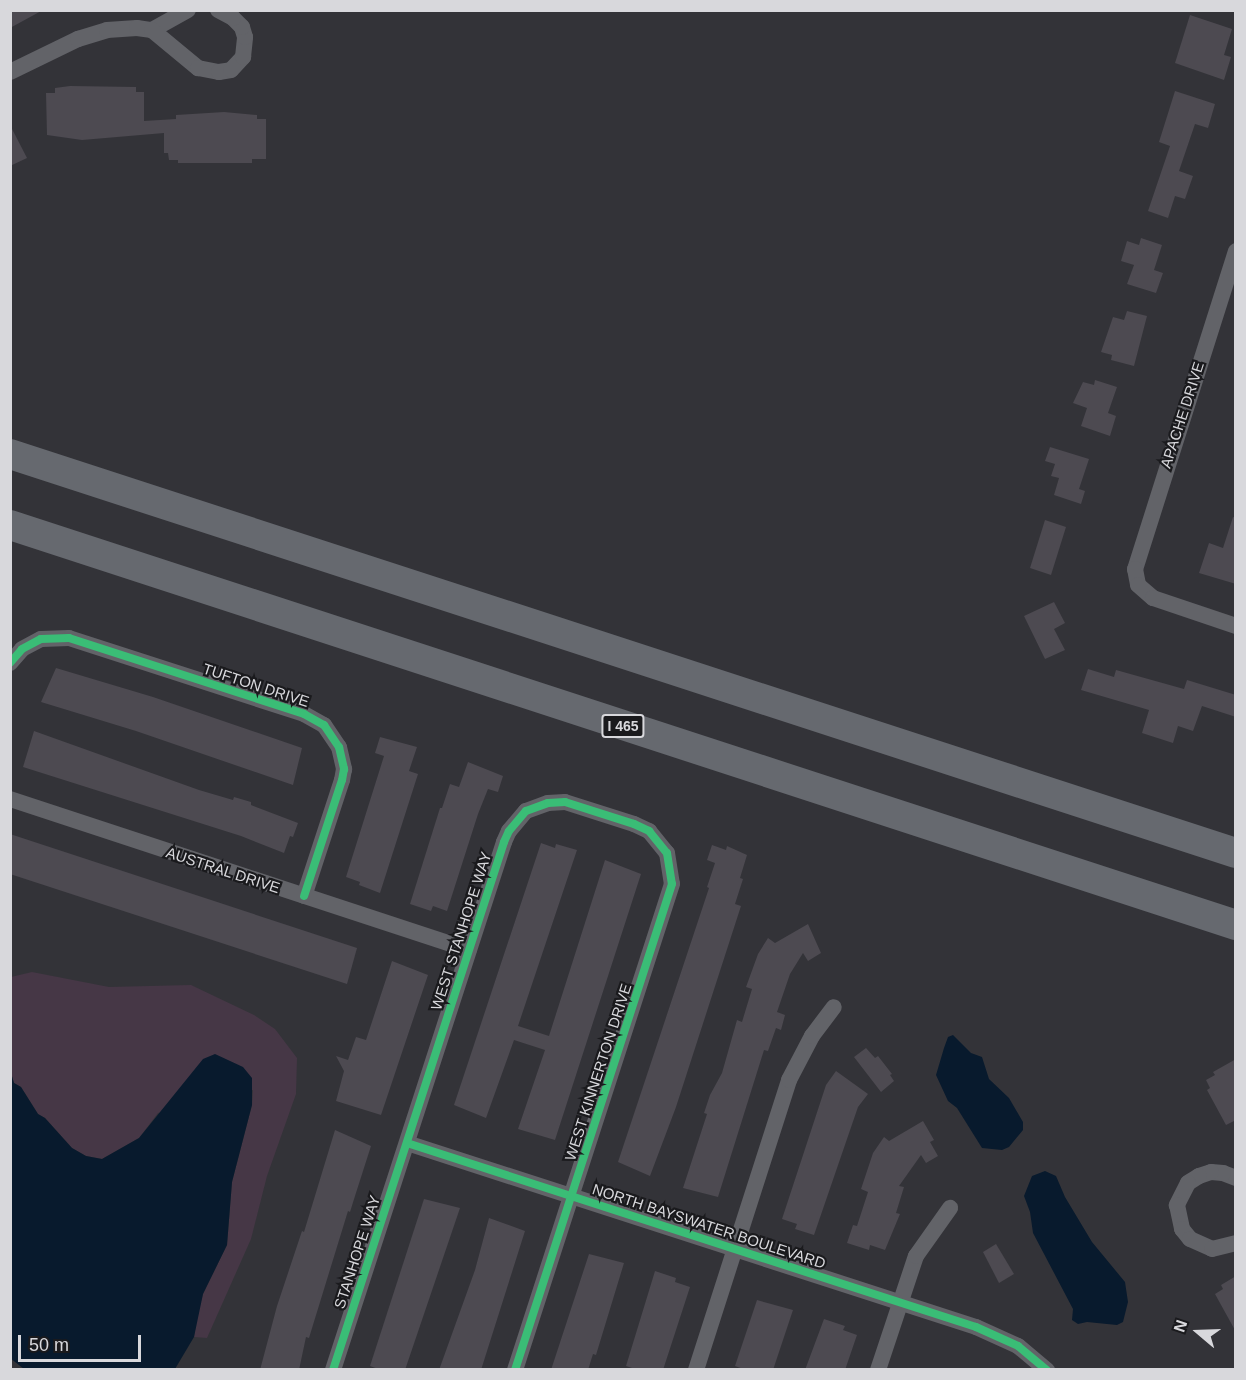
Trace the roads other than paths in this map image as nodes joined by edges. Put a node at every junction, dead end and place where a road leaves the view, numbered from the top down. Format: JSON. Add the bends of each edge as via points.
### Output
{"nodes":[{"id":1,"x":188,"y":10,"type":"edge"},
{"id":2,"x":218,"y":10,"type":"edge"},
{"id":3,"x":152,"y":30,"type":"junction"},
{"id":4,"x":10,"y":72,"type":"edge"},
{"id":5,"x":1236,"y":251,"type":"edge"},
{"id":6,"x":10,"y":454,"type":"edge"},
{"id":7,"x":10,"y":525,"type":"edge"},
{"id":8,"x":1236,"y":626,"type":"edge"},
{"id":9,"x":10,"y":663,"type":"edge"},
{"id":10,"x":10,"y":799,"type":"edge"},
{"id":11,"x":605,"y":814,"type":"joint"},
{"id":12,"x":1236,"y":853,"type":"edge"},
{"id":13,"x":304,"y":896,"type":"junction"},
{"id":14,"x":1236,"y":925,"type":"edge"},
{"id":15,"x":469,"y":951,"type":"junction"},
{"id":16,"x":834,"y":1007,"type":"dead end"},
{"id":17,"x":407,"y":1143,"type":"junction"},
{"id":18,"x":1236,"y":1178,"type":"edge"},
{"id":19,"x":571,"y":1196,"type":"junction"},
{"id":20,"x":950,"y":1208,"type":"dead end"},
{"id":21,"x":1236,"y":1243,"type":"edge"},
{"id":22,"x":735,"y":1250,"type":"junction"},
{"id":23,"x":900,"y":1302,"type":"junction"},
{"id":24,"x":333,"y":1370,"type":"edge"},
{"id":25,"x":515,"y":1370,"type":"edge"},
{"id":26,"x":696,"y":1370,"type":"edge"},
{"id":27,"x":878,"y":1370,"type":"edge"},
{"id":28,"x":1047,"y":1370,"type":"edge"}],
"edges":[{"from":1,"to":3,"type":"street"},
{"from":2,"to":3,"type":"street","via":[[242,27],[245,37],[243,57],[231,70],[198,68]]},
{"from":3,"to":4,"type":"street","via":[[129,28],[93,34]]},
{"from":5,"to":8,"type":"street","name":"APACHE DRIVE","via":[[1135,562],[1136,580],[1143,591],[1158,601]]},
{"from":6,"to":12,"type":"highway"},
{"from":7,"to":14,"type":"highway","number":"I 465"},
{"from":9,"to":13,"type":"street","name":"TUFTON DRIVE","via":[[22,649],[41,639],[69,638],[304,714],[324,725],[337,742],[344,769]]},
{"from":10,"to":13,"type":"street","name":"AUSTRAL DRIVE"},
{"from":11,"to":15,"type":"street","name":"WEST STANHOPE WAY","via":[[556,802],[523,814],[504,842]]},
{"from":11,"to":19,"type":"street","name":"WEST KINNERTON DRIVE","via":[[639,826],[659,840],[667,853],[672,884]]},
{"from":13,"to":15,"type":"street","name":"AUSTRAL DRIVE"},
{"from":15,"to":17,"type":"street","name":"WEST STANHOPE WAY"},
{"from":16,"to":22,"type":"street","via":[[812,1036],[789,1080]]},
{"from":17,"to":19,"type":"street","name":"NORTH BAYSWATER BOULEVARD"},
{"from":17,"to":24,"type":"street","name":"STANHOPE WAY"},
{"from":18,"to":21,"type":"street","via":[[1211,1172],[1199,1176],[1188,1183],[1177,1205],[1182,1229],[1190,1239],[1212,1249]]},
{"from":19,"to":22,"type":"street","name":"NORTH BAYSWATER BOULEVARD"},
{"from":19,"to":25,"type":"street","name":"WEST KINNERTON DRIVE"},
{"from":20,"to":23,"type":"street","via":[[916,1256]]},
{"from":22,"to":23,"type":"street","name":"NORTH BAYSWATER BOULEVARD"},
{"from":22,"to":26,"type":"street"},
{"from":23,"to":27,"type":"street"},
{"from":23,"to":28,"type":"street","name":"NORTH BAYSWATER BOULEVARD","via":[[998,1336]]}]}
